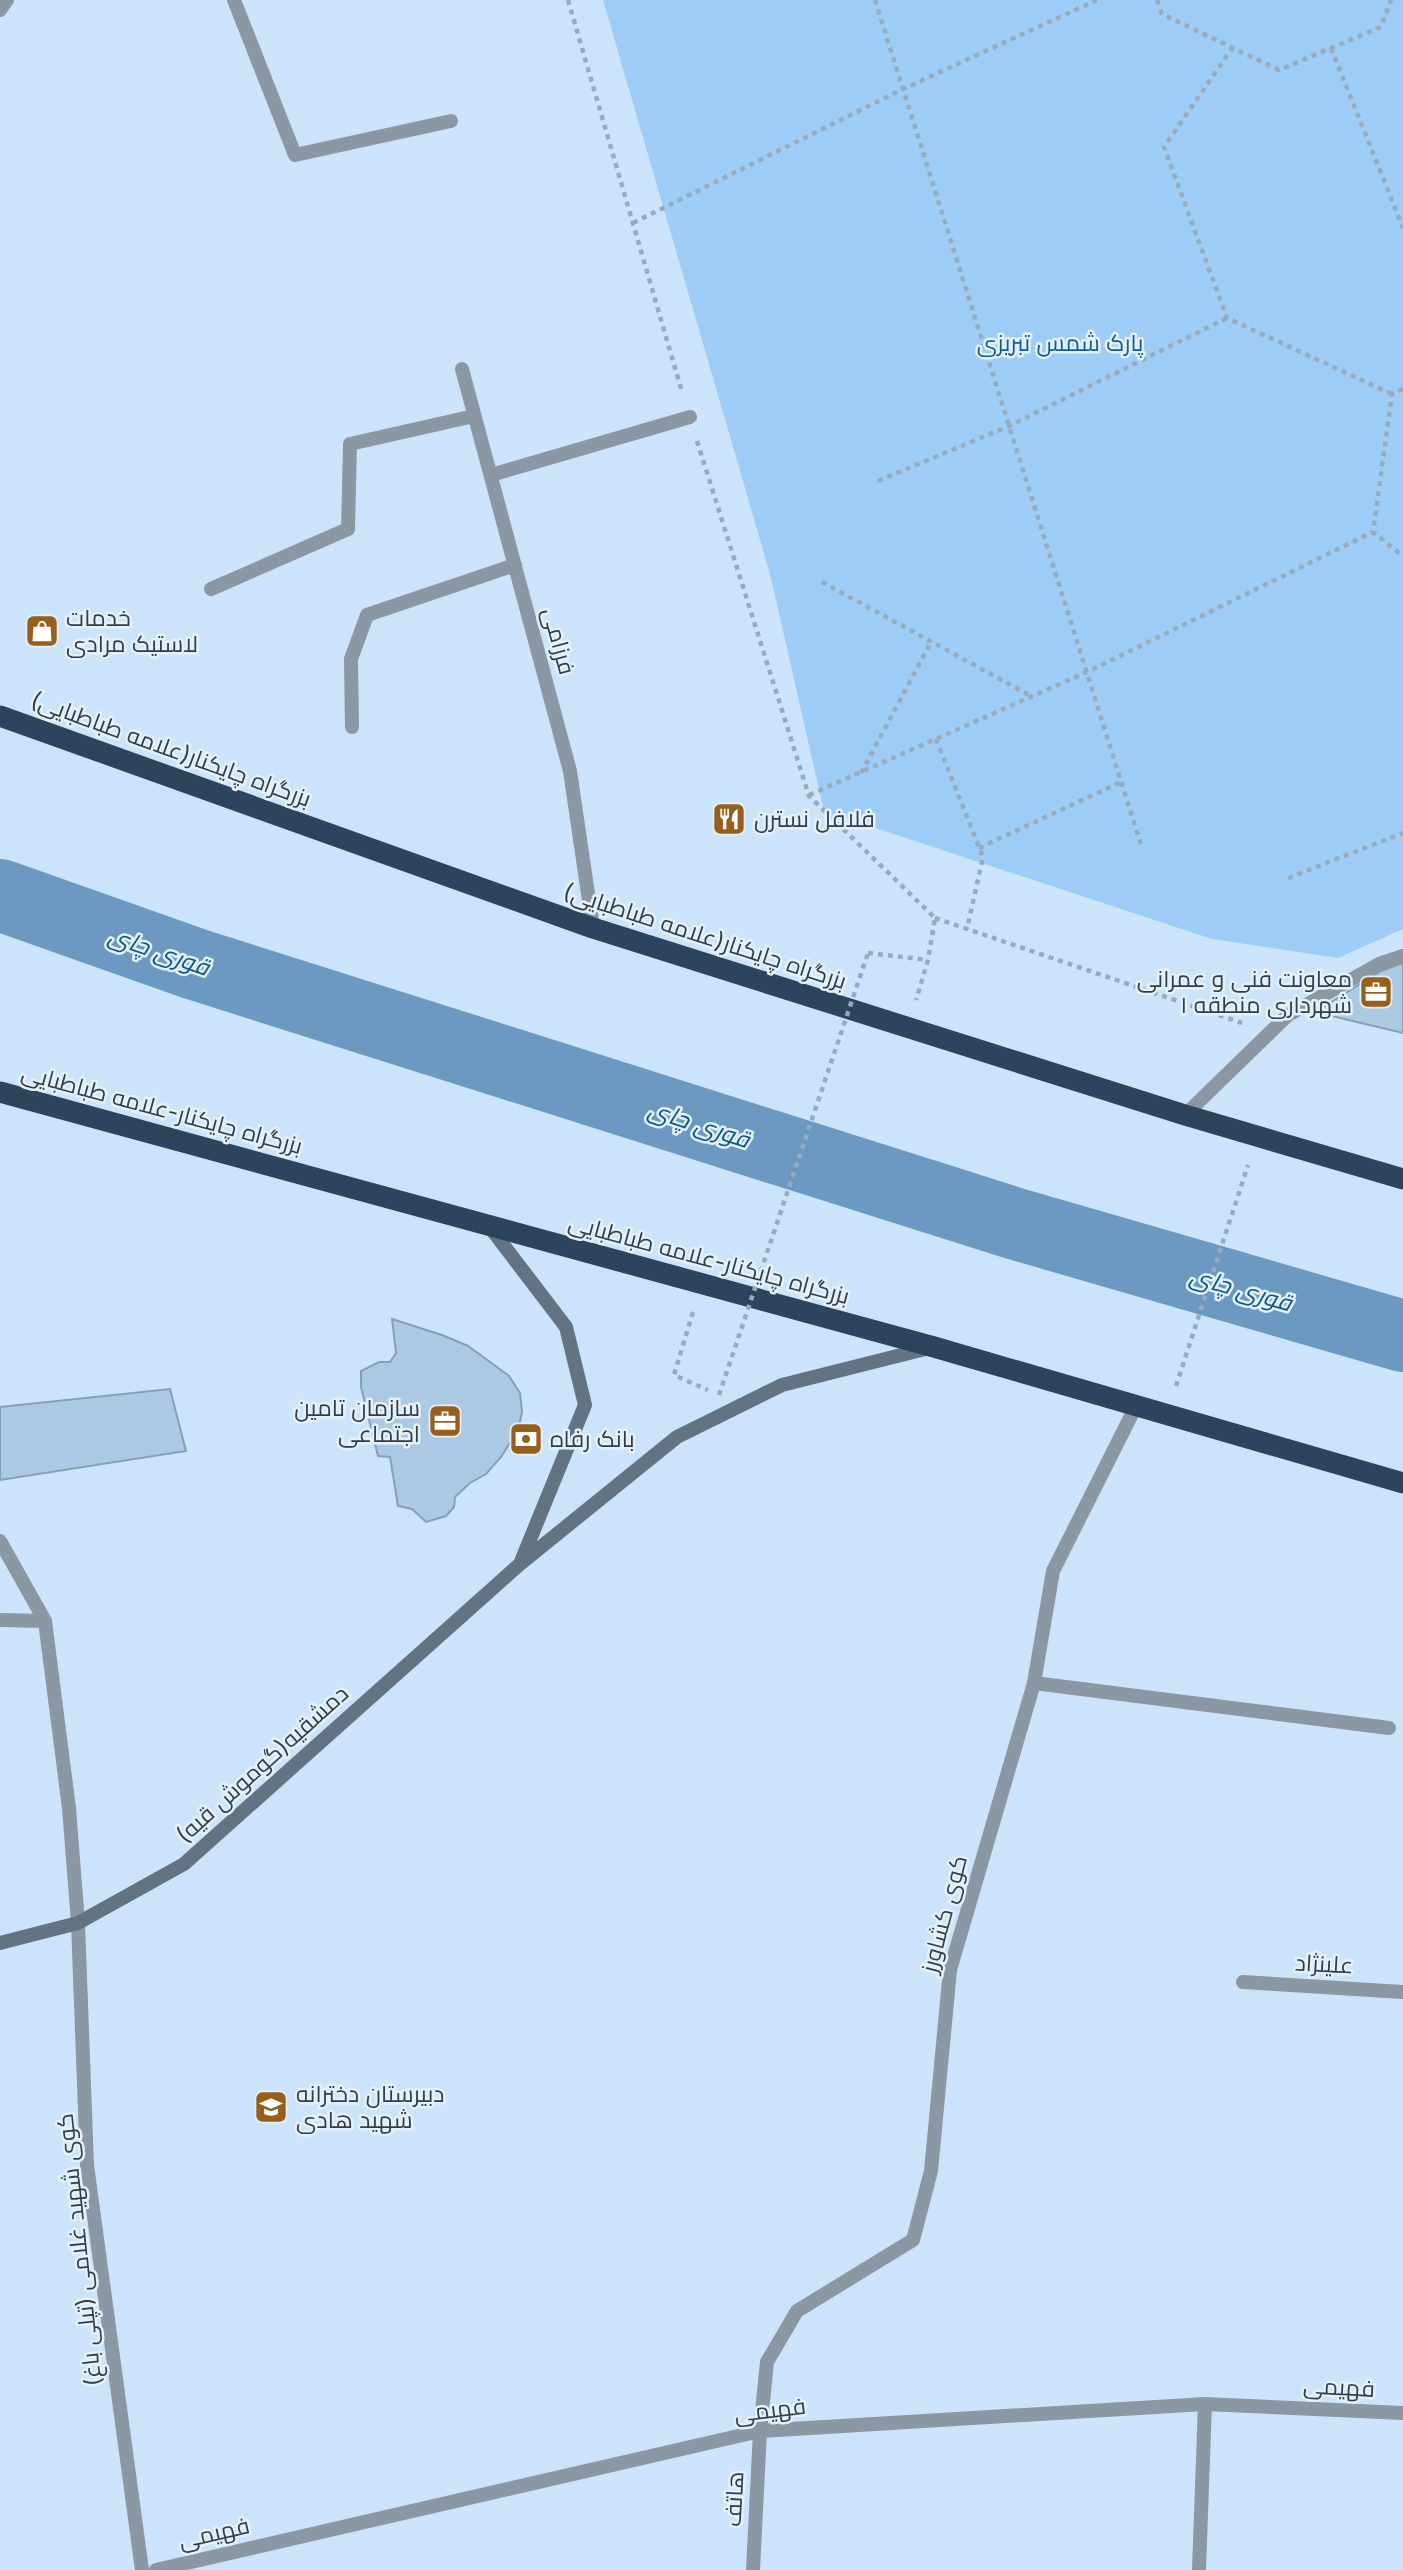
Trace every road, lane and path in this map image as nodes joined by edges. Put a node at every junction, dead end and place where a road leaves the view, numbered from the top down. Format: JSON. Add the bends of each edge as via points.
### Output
{"nodes":[{"id":1,"x":7,"y":0,"type":"edge"},
{"id":2,"x":234,"y":0,"type":"edge"},
{"id":3,"x":568,"y":0,"type":"edge"},
{"id":4,"x":875,"y":0,"type":"edge"},
{"id":5,"x":1097,"y":0,"type":"edge"},
{"id":6,"x":1157,"y":0,"type":"edge"},
{"id":7,"x":1391,"y":0,"type":"edge"},
{"id":8,"x":0,"y":10,"type":"edge"},
{"id":9,"x":1233,"y":47,"type":"junction"},
{"id":10,"x":1331,"y":48,"type":"junction"},
{"id":11,"x":903,"y":89,"type":"junction"},
{"id":12,"x":451,"y":121,"type":"dead end"},
{"id":13,"x":633,"y":223,"type":"junction"},
{"id":14,"x":1403,"y":228,"type":"edge"},
{"id":15,"x":1227,"y":318,"type":"junction"},
{"id":16,"x":462,"y":369,"type":"dead end"},
{"id":17,"x":1403,"y":389,"type":"edge"},
{"id":18,"x":1392,"y":394,"type":"junction"},
{"id":19,"x":474,"y":416,"type":"junction"},
{"id":20,"x":690,"y":417,"type":"junction"},
{"id":21,"x":1009,"y":426,"type":"junction"},
{"id":22,"x":491,"y":475,"type":"junction"},
{"id":23,"x":878,"y":481,"type":"dead end"},
{"id":24,"x":1373,"y":533,"type":"junction"},
{"id":25,"x":1403,"y":556,"type":"edge"},
{"id":26,"x":515,"y":565,"type":"junction"},
{"id":27,"x":822,"y":582,"type":"dead end"},
{"id":28,"x":211,"y":589,"type":"dead end"},
{"id":29,"x":931,"y":642,"type":"junction"},
{"id":30,"x":1087,"y":672,"type":"junction"},
{"id":31,"x":1032,"y":696,"type":"junction"},
{"id":32,"x":0,"y":716,"type":"edge"},
{"id":33,"x":352,"y":727,"type":"dead end"},
{"id":34,"x":936,"y":739,"type":"junction"},
{"id":35,"x":861,"y":773,"type":"junction"},
{"id":36,"x":1121,"y":782,"type":"junction"},
{"id":37,"x":809,"y":796,"type":"junction"},
{"id":38,"x":1403,"y":833,"type":"edge"},
{"id":39,"x":979,"y":848,"type":"junction"},
{"id":40,"x":1142,"y":848,"type":"dead end"},
{"id":41,"x":1288,"y":878,"type":"dead end"},
{"id":42,"x":934,"y":918,"type":"junction"},
{"id":43,"x":593,"y":928,"type":"junction"},
{"id":44,"x":967,"y":929,"type":"junction"},
{"id":45,"x":1403,"y":956,"type":"edge"},
{"id":46,"x":928,"y":960,"type":"junction"},
{"id":47,"x":907,"y":1028,"type":"junction"},
{"id":48,"x":1270,"y":1032,"type":"junction"},
{"id":49,"x":0,"y":1092,"type":"edge"},
{"id":50,"x":1185,"y":1115,"type":"junction"},
{"id":51,"x":1403,"y":1179,"type":"edge"},
{"id":52,"x":1243,"y":1180,"type":"dead end"},
{"id":53,"x":489,"y":1226,"type":"junction"},
{"id":54,"x":701,"y":1284,"type":"junction"},
{"id":55,"x":934,"y":1347,"type":"junction"},
{"id":56,"x":1183,"y":1365,"type":"dead end"},
{"id":57,"x":1138,"y":1404,"type":"junction"},
{"id":58,"x":1403,"y":1483,"type":"edge"},
{"id":59,"x":0,"y":1541,"type":"edge"},
{"id":60,"x":520,"y":1563,"type":"junction"},
{"id":61,"x":0,"y":1620,"type":"edge"},
{"id":62,"x":44,"y":1621,"type":"junction"},
{"id":63,"x":1034,"y":1683,"type":"junction"},
{"id":64,"x":1389,"y":1728,"type":"dead end"},
{"id":65,"x":78,"y":1923,"type":"junction"},
{"id":66,"x":0,"y":1943,"type":"edge"},
{"id":67,"x":1243,"y":1982,"type":"dead end"},
{"id":68,"x":1403,"y":1992,"type":"edge"},
{"id":69,"x":1205,"y":2404,"type":"junction"},
{"id":70,"x":1403,"y":2413,"type":"edge"},
{"id":71,"x":760,"y":2431,"type":"junction"},
{"id":72,"x":142,"y":2570,"type":"edge"},
{"id":73,"x":156,"y":2570,"type":"edge"},
{"id":74,"x":752,"y":2570,"type":"edge"},
{"id":75,"x":1199,"y":2570,"type":"edge"}],
"edges":[{"from":1,"to":8,"type":"street"},
{"from":2,"to":12,"type":"street","via":[[295,155]]},
{"from":3,"to":13,"type":"path"},
{"from":4,"to":11,"type":"path"},
{"from":5,"to":11,"type":"path"},
{"from":6,"to":9,"type":"path","via":[[1162,14]]},
{"from":7,"to":10,"type":"path","via":[[1381,27]]},
{"from":9,"to":10,"type":"path","via":[[1279,70]]},
{"from":9,"to":15,"type":"path","via":[[1164,148]]},
{"from":10,"to":14,"type":"path"},
{"from":11,"to":13,"type":"path"},
{"from":11,"to":21,"type":"path"},
{"from":13,"to":20,"type":"path"},
{"from":15,"to":18,"type":"path"},
{"from":15,"to":21,"type":"path"},
{"from":16,"to":19,"type":"street","name":"فرزامی"},
{"from":17,"to":18,"type":"path"},
{"from":18,"to":24,"type":"path"},
{"from":19,"to":22,"type":"street","name":"فرزامی"},
{"from":19,"to":28,"type":"street","via":[[350,444],[348,529]]},
{"from":20,"to":22,"type":"street"},
{"from":20,"to":37,"type":"path"},
{"from":21,"to":23,"type":"path"},
{"from":21,"to":30,"type":"path"},
{"from":22,"to":26,"type":"street","name":"فرزامی"},
{"from":24,"to":25,"type":"path"},
{"from":24,"to":30,"type":"path"},
{"from":26,"to":33,"type":"street","via":[[367,615],[351,659]]},
{"from":26,"to":43,"type":"street","name":"فرزامی","via":[[570,771]]},
{"from":27,"to":29,"type":"path"},
{"from":29,"to":31,"type":"path"},
{"from":29,"to":35,"type":"path"},
{"from":30,"to":31,"type":"path"},
{"from":30,"to":36,"type":"path"},
{"from":31,"to":34,"type":"path"},
{"from":32,"to":43,"type":"highway","name":"بزرگراه چایکنار(علامه طباطبایی)"},
{"from":34,"to":35,"type":"path"},
{"from":34,"to":39,"type":"path"},
{"from":35,"to":37,"type":"path"},
{"from":36,"to":39,"type":"path"},
{"from":36,"to":40,"type":"path"},
{"from":37,"to":42,"type":"path"},
{"from":38,"to":41,"type":"path"},
{"from":39,"to":44,"type":"path","via":[[983,857]]},
{"from":42,"to":44,"type":"path"},
{"from":42,"to":46,"type":"path"},
{"from":43,"to":47,"type":"highway","name":"بزرگراه چایکنار(علامه طباطبایی)"},
{"from":44,"to":48,"type":"path"},
{"from":45,"to":48,"type":"street","via":[[1378,964],[1288,1015]]},
{"from":46,"to":47,"type":"path"},
{"from":46,"to":54,"type":"path","bridge":true,"via":[[868,953],[719,1395],[674,1376]]},
{"from":47,"to":50,"type":"highway","name":"بزرگراه چایکنار(علامه طباطبایی)"},
{"from":48,"to":50,"type":"street"},
{"from":49,"to":53,"type":"highway","name":"بزرگراه چایکنار-علامه طباطبایی"},
{"from":50,"to":51,"type":"highway","name":"بزرگراه چایکنار(علامه طباطبایی)"},
{"from":52,"to":56,"type":"path"},
{"from":53,"to":54,"type":"highway","name":"بزرگراه چایکنار-علامه طباطبایی"},
{"from":53,"to":60,"type":"main road","via":[[566,1327],[585,1405]]},
{"from":54,"to":55,"type":"highway","name":"بزرگراه چایکنار-علامه طباطبایی"},
{"from":55,"to":57,"type":"highway","name":"بزرگراه چایکنار-علامه طباطبایی"},
{"from":55,"to":60,"type":"main road","name":"دمشقیه(گوموش قیه)","via":[[782,1385],[677,1437]]},
{"from":57,"to":58,"type":"highway","name":"بزرگراه چایکنار-علامه طباطبایی"},
{"from":57,"to":63,"type":"street","name":"کوی کشاورز","via":[[1053,1571]]},
{"from":59,"to":62,"type":"street"},
{"from":60,"to":65,"type":"main road","name":"دمشقیه(گوموش قیه)","via":[[184,1864]]},
{"from":61,"to":62,"type":"street"},
{"from":62,"to":65,"type":"street","name":"کوی شهید غلامی (تپلی باغ)","via":[[69,1808]]},
{"from":63,"to":64,"type":"street"},
{"from":63,"to":71,"type":"street","name":"کوی کشاورز","via":[[950,1970],[931,2171],[914,2240],[797,2311],[767,2362]]},
{"from":65,"to":66,"type":"main road","name":"دمشقیه(گوموش قیه)"},
{"from":65,"to":72,"type":"street","name":"کوی شهید غلامی (تپلی باغ)","via":[[88,2165]]},
{"from":67,"to":68,"type":"street","name":"علینژاد"},
{"from":69,"to":70,"type":"street","name":"فهیمی"},
{"from":69,"to":71,"type":"street","name":"فهیمی"},
{"from":69,"to":75,"type":"street"},
{"from":71,"to":73,"type":"street","name":"فهیمی"},
{"from":71,"to":74,"type":"street","name":"هاتف"}]}
